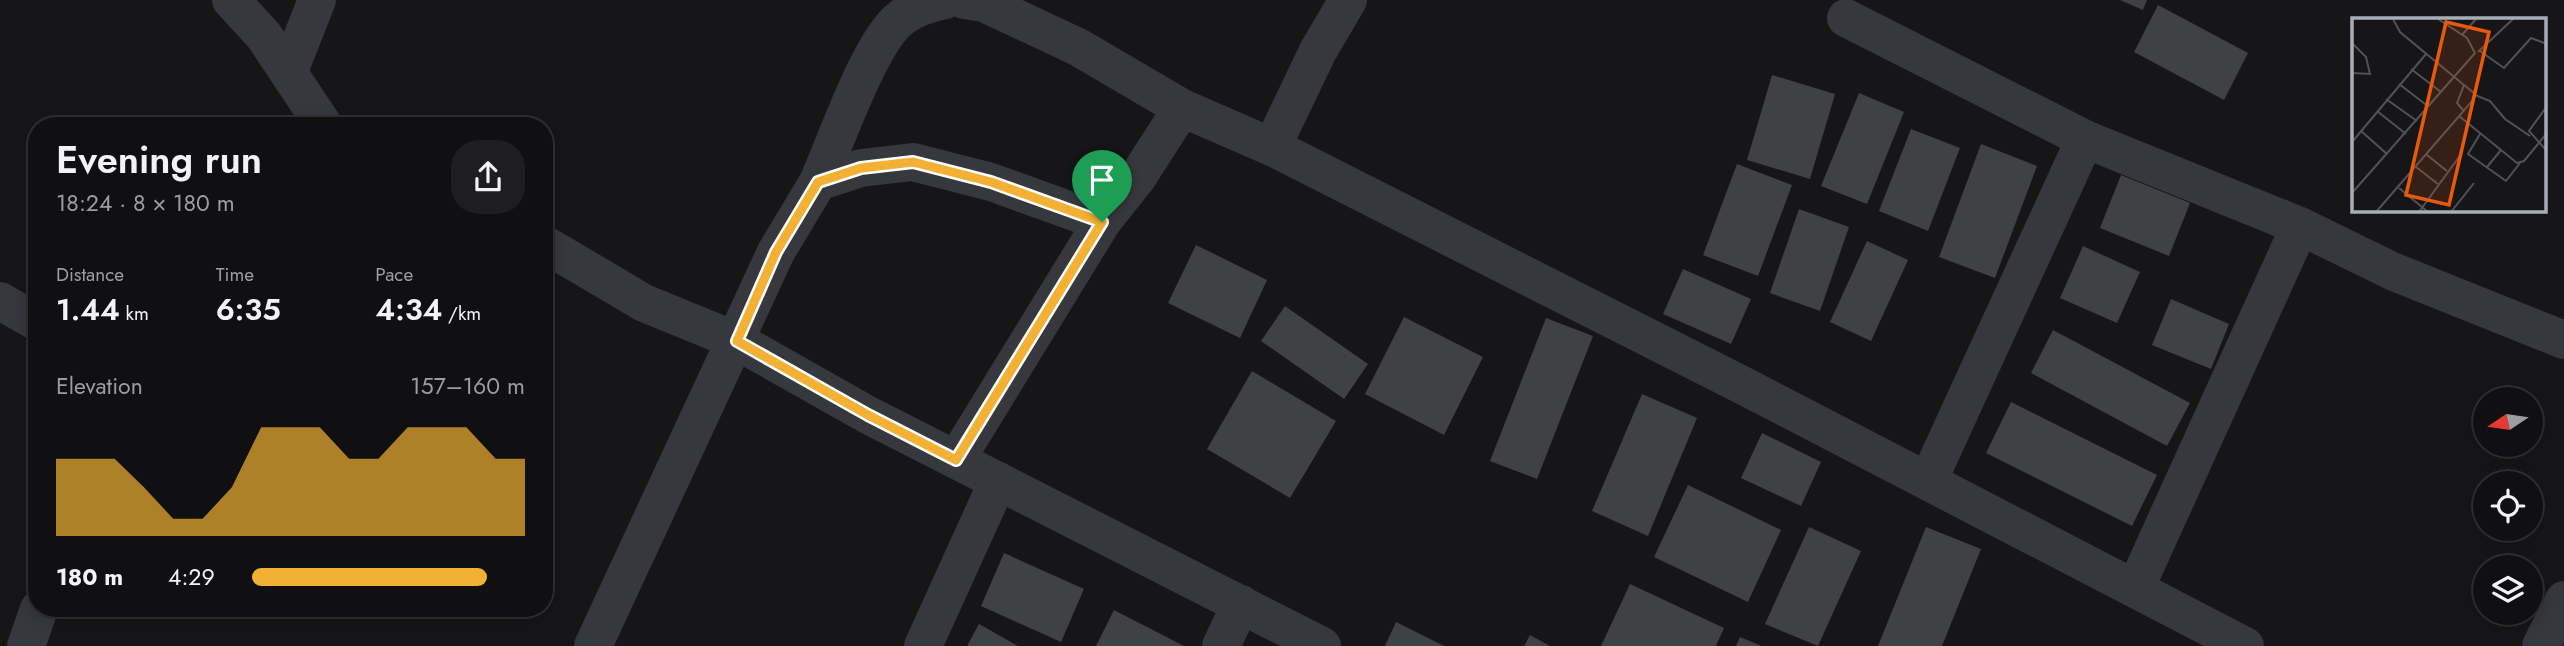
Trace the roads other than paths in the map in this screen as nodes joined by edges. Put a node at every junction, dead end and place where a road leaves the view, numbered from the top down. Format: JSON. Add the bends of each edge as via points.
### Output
{"nodes":[{"id":1,"x":231,"y":0,"type":"edge"},
{"id":2,"x":317,"y":0,"type":"edge"},
{"id":3,"x":964,"y":0,"type":"edge"},
{"id":4,"x":1348,"y":0,"type":"edge"},
{"id":5,"x":933,"y":1,"type":"edge"},
{"id":6,"x":1846,"y":18,"type":"dead end"},
{"id":7,"x":289,"y":71,"type":"junction"},
{"id":8,"x":1182,"y":108,"type":"junction"},
{"id":9,"x":318,"y":117,"type":"edge"},
{"id":10,"x":2085,"y":139,"type":"junction"},
{"id":11,"x":1272,"y":147,"type":"junction"},
{"id":12,"x":818,"y":182,"type":"junction"},
{"id":13,"x":1102,"y":222,"type":"junction"},
{"id":14,"x":2300,"y":226,"type":"junction"},
{"id":15,"x":553,"y":249,"type":"edge"},
{"id":16,"x":0,"y":300,"type":"edge"},
{"id":17,"x":28,"y":317,"type":"edge"},
{"id":18,"x":2564,"y":340,"type":"edge"},
{"id":19,"x":737,"y":341,"type":"junction"},
{"id":20,"x":956,"y":460,"type":"junction"},
{"id":21,"x":998,"y":481,"type":"junction"},
{"id":22,"x":1928,"y":481,"type":"junction"},
{"id":23,"x":2135,"y":589,"type":"junction"},
{"id":24,"x":2564,"y":600,"type":"edge"},
{"id":25,"x":1241,"y":604,"type":"junction"},
{"id":26,"x":36,"y":617,"type":"edge"},
{"id":27,"x":26,"y":646,"type":"edge"},
{"id":28,"x":593,"y":646,"type":"edge"},
{"id":29,"x":923,"y":646,"type":"edge"},
{"id":30,"x":1220,"y":646,"type":"edge"},
{"id":31,"x":1322,"y":646,"type":"edge"},
{"id":32,"x":2245,"y":646,"type":"edge"},
{"id":33,"x":2541,"y":646,"type":"edge"}],
"edges":[{"from":1,"to":7,"type":"street"},
{"from":2,"to":7,"type":"street"},
{"from":3,"to":8,"type":"street","via":[[984,3],[1078,47]]},
{"from":4,"to":11,"type":"street"},
{"from":5,"to":12,"type":"street","via":[[899,19],[882,40]]},
{"from":6,"to":10,"type":"street"},
{"from":7,"to":9,"type":"street"},
{"from":8,"to":11,"type":"street"},
{"from":8,"to":13,"type":"street","via":[[1138,178]]},
{"from":10,"to":14,"type":"street"},
{"from":10,"to":22,"type":"street"},
{"from":11,"to":22,"type":"street"},
{"from":12,"to":13,"type":"street","via":[[861,168],[913,162],[991,182]]},
{"from":12,"to":19,"type":"street","via":[[776,252]]},
{"from":13,"to":20,"type":"street"},
{"from":14,"to":18,"type":"street","via":[[2392,271]]},
{"from":14,"to":23,"type":"street"},
{"from":15,"to":19,"type":"street","via":[[644,303]]},
{"from":16,"to":17,"type":"street"},
{"from":19,"to":20,"type":"street"},
{"from":19,"to":28,"type":"street"},
{"from":20,"to":21,"type":"street"},
{"from":21,"to":25,"type":"street"},
{"from":21,"to":29,"type":"street"},
{"from":22,"to":23,"type":"street"},
{"from":23,"to":32,"type":"street"},
{"from":24,"to":33,"type":"street"},
{"from":25,"to":30,"type":"street"},
{"from":25,"to":31,"type":"street"},
{"from":26,"to":27,"type":"street"}]}
